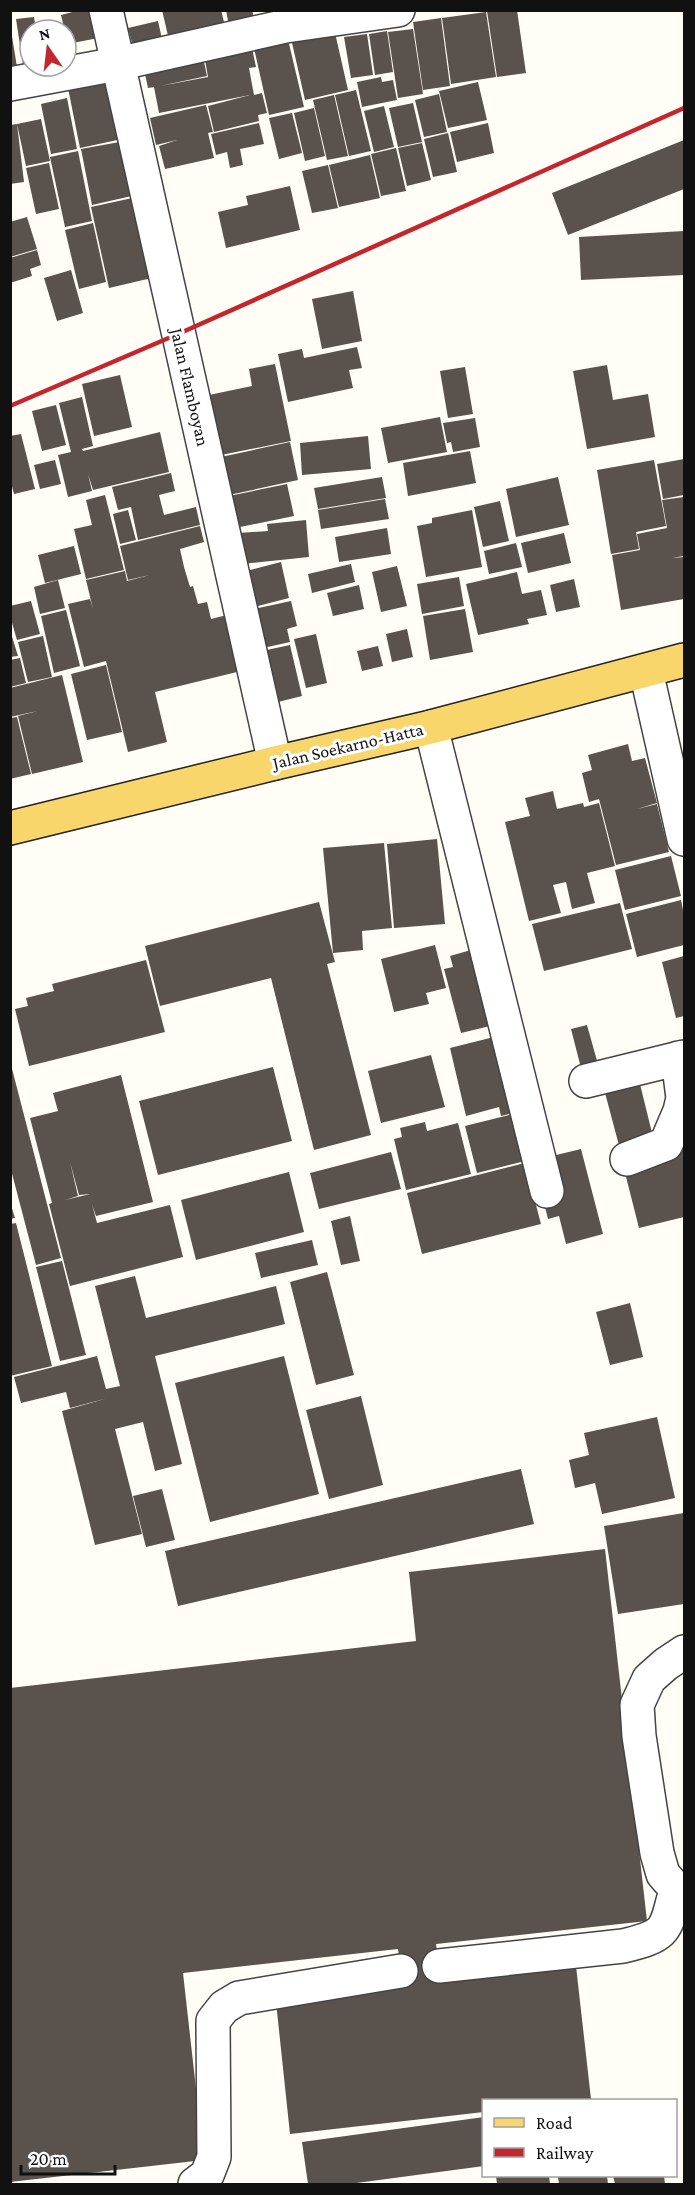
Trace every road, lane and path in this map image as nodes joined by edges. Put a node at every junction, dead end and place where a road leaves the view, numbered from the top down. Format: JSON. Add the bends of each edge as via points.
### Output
{"nodes":[{"id":1,"x":105,"y":10,"type":"edge"},
{"id":2,"x":398,"y":10,"type":"edge"},
{"id":3,"x":117,"y":64,"type":"junction"},
{"id":4,"x":10,"y":84,"type":"edge"},
{"id":5,"x":684,"y":660,"type":"edge"},
{"id":6,"x":646,"y":671,"type":"junction"},
{"id":7,"x":431,"y":727,"type":"junction"},
{"id":8,"x":275,"y":763,"type":"junction"},
{"id":9,"x":10,"y":828,"type":"edge"},
{"id":10,"x":684,"y":839,"type":"edge"},
{"id":11,"x":681,"y":1058,"type":"edge"},
{"id":12,"x":586,"y":1081,"type":"dead end"},
{"id":13,"x":627,"y":1159,"type":"dead end"},
{"id":14,"x":547,"y":1191,"type":"dead end"},
{"id":15,"x":684,"y":1652,"type":"edge"},
{"id":16,"x":680,"y":1889,"type":"edge"},
{"id":17,"x":439,"y":1966,"type":"dead end"},
{"id":18,"x":401,"y":1971,"type":"dead end"},
{"id":19,"x":195,"y":2184,"type":"edge"}],
"edges":[{"from":1,"to":3,"type":"street","name":"Jalan Flamboyan"},
{"from":2,"to":3,"type":"street","via":[[286,26]]},
{"from":3,"to":4,"type":"street"},
{"from":3,"to":8,"type":"street","name":"Jalan Flamboyan"},
{"from":5,"to":6,"type":"main road","name":"Jalan Soekarno-Hatta"},
{"from":6,"to":7,"type":"main road","name":"Jalan Soekarno-Hatta"},
{"from":6,"to":10,"type":"street"},
{"from":7,"to":8,"type":"main road","name":"Jalan Soekarno-Hatta"},
{"from":7,"to":14,"type":"street"},
{"from":8,"to":9,"type":"main road","name":"Jalan Soekarno-Hatta"},
{"from":11,"to":12,"type":"street"},
{"from":11,"to":13,"type":"street","via":[[683,1098],[666,1144]]},
{"from":15,"to":16,"type":"street","via":[[650,1679],[637,1705],[657,1853],[663,1874]]},
{"from":16,"to":17,"type":"street","via":[[666,1926],[651,1939],[623,1946]]},
{"from":18,"to":19,"type":"street","via":[[239,1998],[224,2007],[213,2021],[214,2157],[207,2175]]}]}
